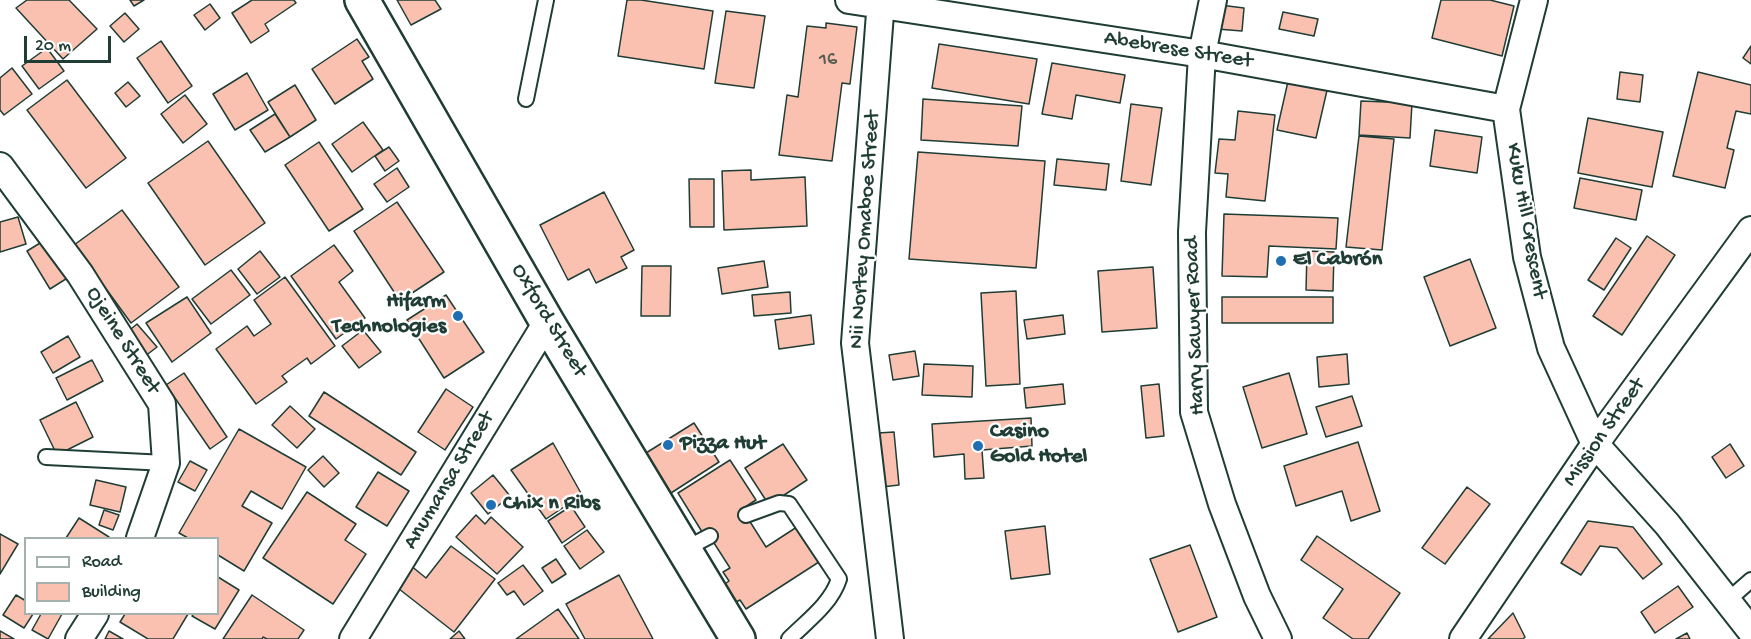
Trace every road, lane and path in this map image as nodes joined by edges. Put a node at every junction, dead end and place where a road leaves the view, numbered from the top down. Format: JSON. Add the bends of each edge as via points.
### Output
{"nodes":[{"id":1,"x":362,"y":0,"type":"edge"},
{"id":2,"x":546,"y":0,"type":"edge"},
{"id":3,"x":849,"y":0,"type":"edge"},
{"id":4,"x":1213,"y":0,"type":"edge"},
{"id":5,"x":1534,"y":0,"type":"edge"},
{"id":6,"x":881,"y":3,"type":"edge"},
{"id":7,"x":1202,"y":54,"type":"junction"},
{"id":8,"x":526,"y":99,"type":"dead end"},
{"id":9,"x":1506,"y":109,"type":"junction"},
{"id":10,"x":0,"y":166,"type":"edge"},
{"id":11,"x":1751,"y":230,"type":"edge"},
{"id":12,"x":547,"y":322,"type":"junction"},
{"id":13,"x":1595,"y":444,"type":"junction"},
{"id":14,"x":46,"y":457,"type":"dead end"},
{"id":15,"x":166,"y":463,"type":"junction"},
{"id":16,"x":746,"y":515,"type":"dead end"},
{"id":17,"x":140,"y":537,"type":"edge"},
{"id":18,"x":1751,"y":580,"type":"edge"},
{"id":19,"x":1727,"y":601,"type":"junction"},
{"id":20,"x":94,"y":615,"type":"edge"},
{"id":21,"x":1751,"y":631,"type":"edge"},
{"id":22,"x":79,"y":639,"type":"edge"},
{"id":23,"x":353,"y":639,"type":"edge"},
{"id":24,"x":738,"y":639,"type":"edge"},
{"id":25,"x":789,"y":639,"type":"edge"},
{"id":26,"x":890,"y":639,"type":"edge"},
{"id":27,"x":1278,"y":639,"type":"edge"},
{"id":28,"x":1463,"y":639,"type":"edge"}],
"edges":[{"from":1,"to":12,"type":"main road","name":"Oxford Street"},
{"from":2,"to":8,"type":"lane"},
{"from":3,"to":6,"type":"street","name":"Abebrese Street"},
{"from":4,"to":7,"type":"street","name":"Harry Sawyer Road"},
{"from":5,"to":9,"type":"street","name":"Kuku Hill Crescent"},
{"from":6,"to":7,"type":"street","name":"Abebrese Street"},
{"from":6,"to":26,"type":"street","name":"Nii Nortey Omaboe Street","via":[[855,343]]},
{"from":7,"to":9,"type":"street","name":"Abebrese Street"},
{"from":7,"to":27,"type":"street","name":"Harry Sawyer Road","via":[[1192,232],[1194,412],[1226,514]]},
{"from":9,"to":13,"type":"street","name":"Kuku Hill Crescent","via":[[1527,257],[1545,326],[1551,348]]},
{"from":10,"to":15,"type":"street","name":"Ojeine Street","via":[[80,274],[162,404]]},
{"from":11,"to":13,"type":"street","name":"Mission Street"},
{"from":12,"to":23,"type":"street","name":"Anumansa Street"},
{"from":12,"to":24,"type":"main road","name":"Oxford Street","via":[[697,542]]},
{"from":13,"to":19,"type":"street","name":"Kuku Hill Crescent","via":[[1667,524]]},
{"from":13,"to":28,"type":"street","name":"Mission Street"},
{"from":14,"to":15,"type":"lane"},
{"from":15,"to":17,"type":"street","name":"Ojeine Street"},
{"from":16,"to":25,"type":"lane","via":[[779,503],[789,504],[839,579],[830,598]]},
{"from":18,"to":19,"type":"lane"},
{"from":19,"to":21,"type":"street","name":"Kuku Hill Crescent"},
{"from":20,"to":22,"type":"street"}]}
